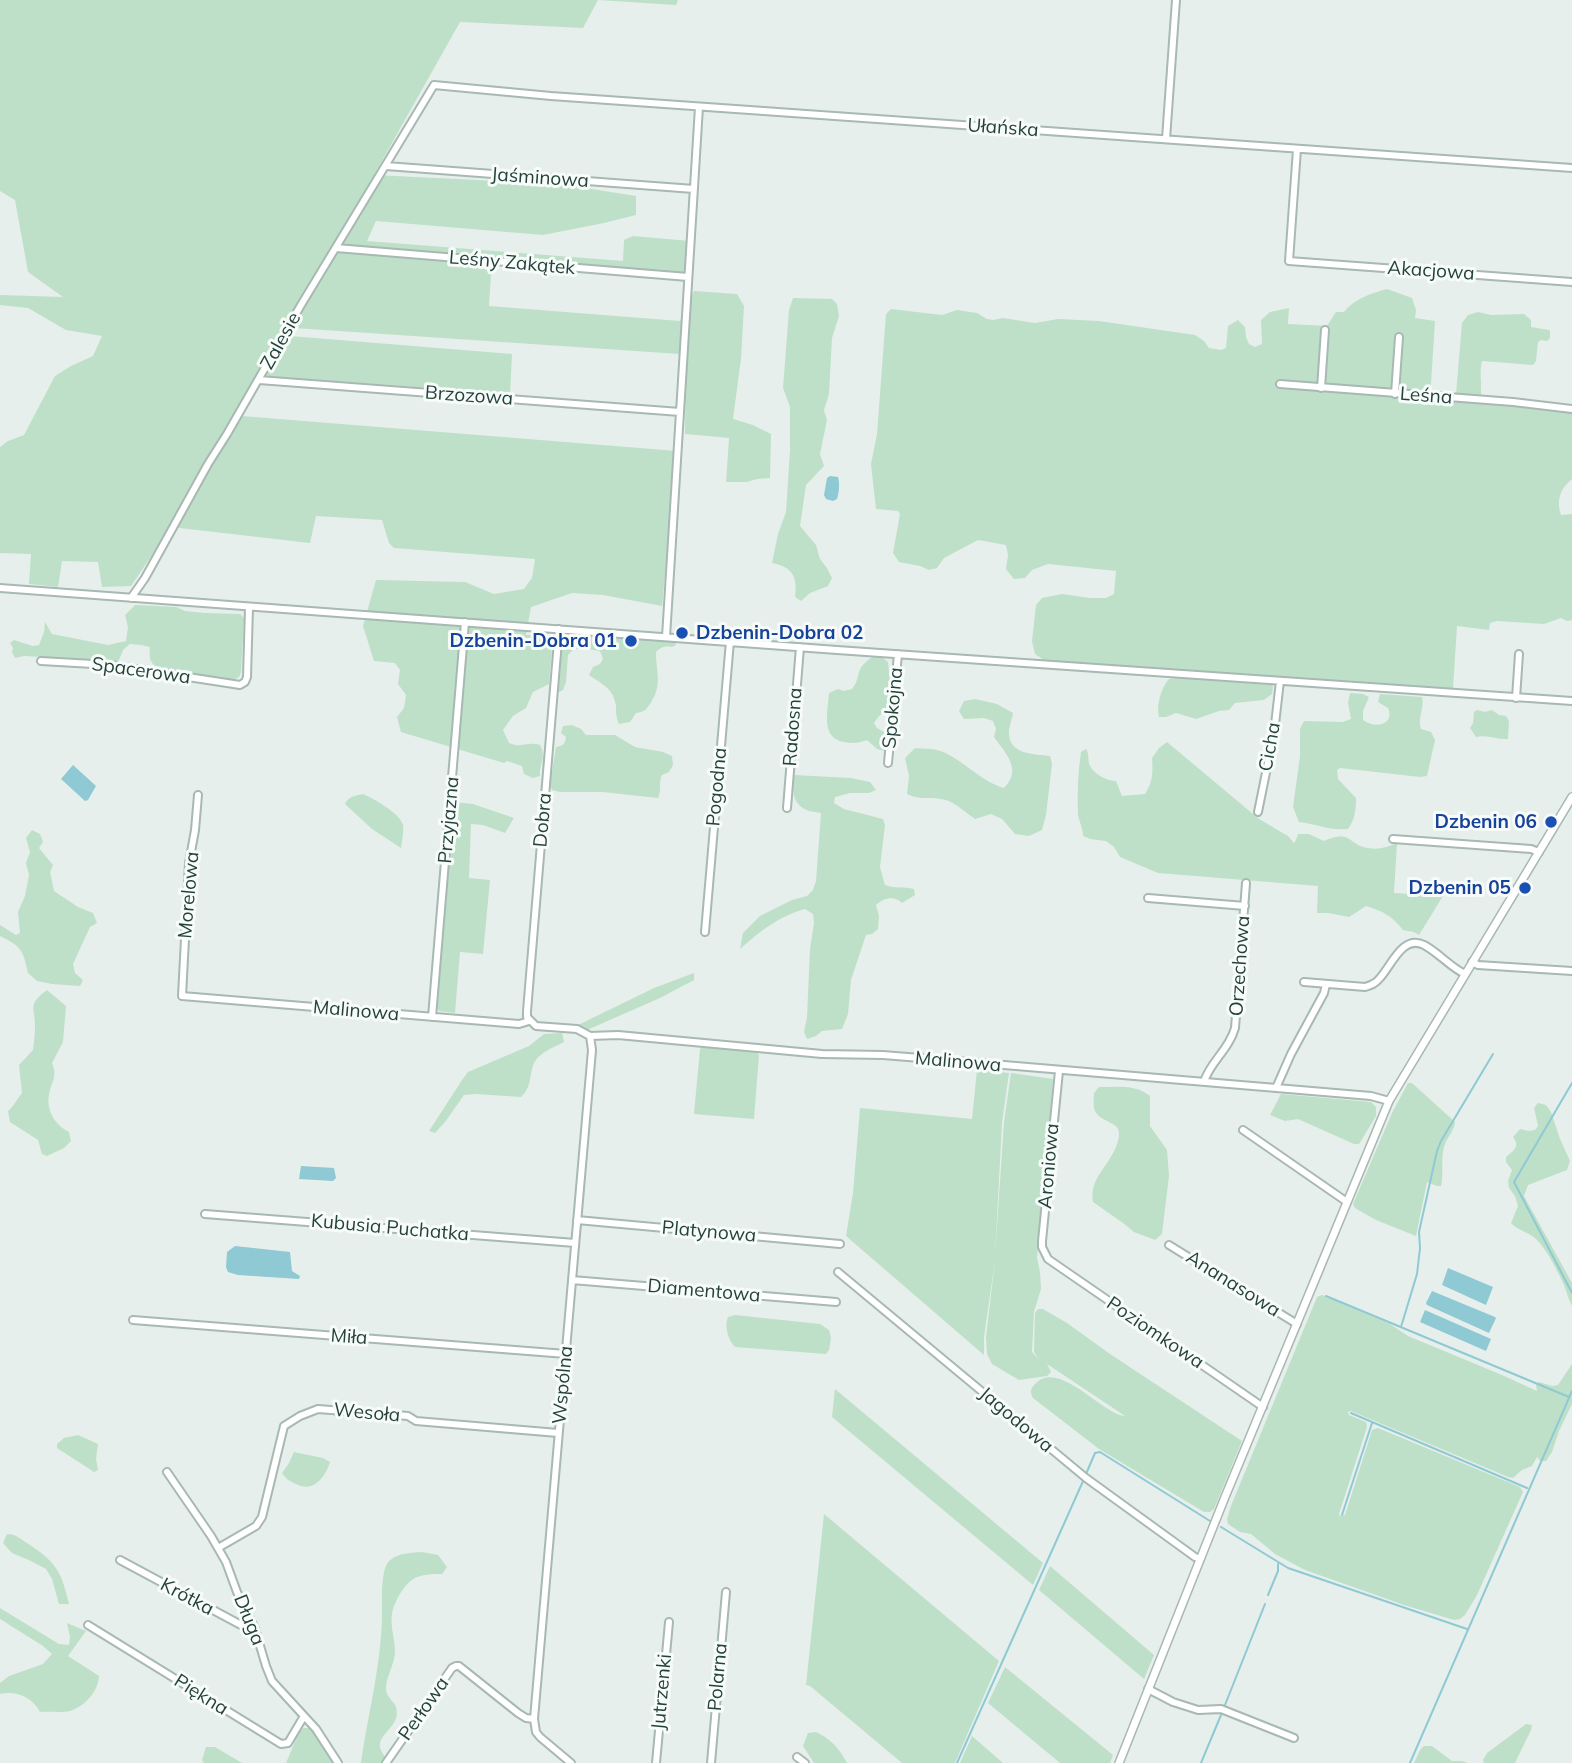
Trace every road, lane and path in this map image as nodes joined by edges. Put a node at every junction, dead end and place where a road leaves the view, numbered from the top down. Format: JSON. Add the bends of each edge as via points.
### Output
{"nodes":[{"id":1,"x":1176,"y":0,"type":"edge"},
{"id":2,"x":434,"y":85,"type":"joint"},
{"id":3,"x":699,"y":107,"type":"junction"},
{"id":4,"x":1166,"y":139,"type":"junction"},
{"id":5,"x":1297,"y":149,"type":"junction"},
{"id":6,"x":386,"y":166,"type":"junction"},
{"id":7,"x":1572,"y":169,"type":"edge"},
{"id":8,"x":694,"y":189,"type":"junction"},
{"id":9,"x":336,"y":248,"type":"junction"},
{"id":10,"x":688,"y":277,"type":"junction"},
{"id":11,"x":1572,"y":282,"type":"edge"},
{"id":12,"x":1325,"y":330,"type":"dead end"},
{"id":13,"x":1399,"y":337,"type":"dead end"},
{"id":14,"x":259,"y":380,"type":"junction"},
{"id":15,"x":1280,"y":384,"type":"dead end"},
{"id":16,"x":1321,"y":388,"type":"junction"},
{"id":17,"x":1395,"y":394,"type":"junction"},
{"id":18,"x":1572,"y":409,"type":"edge"},
{"id":19,"x":680,"y":412,"type":"junction"},
{"id":20,"x":0,"y":587,"type":"edge"},
{"id":21,"x":131,"y":598,"type":"junction"},
{"id":22,"x":249,"y":607,"type":"junction"},
{"id":23,"x":465,"y":622,"type":"junction"},
{"id":24,"x":559,"y":629,"type":"junction"},
{"id":25,"x":666,"y":637,"type":"junction"},
{"id":26,"x":730,"y":641,"type":"junction"},
{"id":27,"x":800,"y":647,"type":"junction"},
{"id":28,"x":898,"y":654,"type":"junction"},
{"id":29,"x":1519,"y":654,"type":"dead end"},
{"id":30,"x":41,"y":661,"type":"dead end"},
{"id":31,"x":1280,"y":681,"type":"junction"},
{"id":32,"x":1516,"y":698,"type":"junction"},
{"id":33,"x":1572,"y":701,"type":"edge"},
{"id":34,"x":888,"y":763,"type":"dead end"},
{"id":35,"x":198,"y":795,"type":"dead end"},
{"id":36,"x":1572,"y":797,"type":"edge"},
{"id":37,"x":787,"y":808,"type":"dead end"},
{"id":38,"x":1258,"y":812,"type":"dead end"},
{"id":39,"x":1393,"y":839,"type":"dead end"},
{"id":40,"x":1539,"y":852,"type":"junction"},
{"id":41,"x":1247,"y":883,"type":"dead end"},
{"id":42,"x":1148,"y":898,"type":"dead end"},
{"id":43,"x":1245,"y":906,"type":"junction"},
{"id":44,"x":705,"y":932,"type":"dead end"},
{"id":45,"x":1472,"y":962,"type":"junction"},
{"id":46,"x":1572,"y":971,"type":"edge"},
{"id":47,"x":1465,"y":974,"type":"junction"},
{"id":48,"x":1304,"y":982,"type":"dead end"},
{"id":49,"x":1326,"y":984,"type":"junction"},
{"id":50,"x":182,"y":996,"type":"joint"},
{"id":51,"x":432,"y":1017,"type":"junction"},
{"id":52,"x":529,"y":1021,"type":"junction"},
{"id":53,"x":590,"y":1036,"type":"junction"},
{"id":54,"x":1059,"y":1071,"type":"junction"},
{"id":55,"x":1205,"y":1082,"type":"junction"},
{"id":56,"x":1276,"y":1088,"type":"junction"},
{"id":57,"x":1389,"y":1101,"type":"junction"},
{"id":58,"x":1242,"y":1130,"type":"dead end"},
{"id":59,"x":1347,"y":1202,"type":"junction"},
{"id":60,"x":205,"y":1214,"type":"dead end"},
{"id":61,"x":577,"y":1220,"type":"junction"},
{"id":62,"x":575,"y":1243,"type":"junction"},
{"id":63,"x":840,"y":1244,"type":"dead end"},
{"id":64,"x":1169,"y":1245,"type":"dead end"},
{"id":65,"x":1048,"y":1259,"type":"joint"},
{"id":66,"x":838,"y":1272,"type":"dead end"},
{"id":67,"x":572,"y":1280,"type":"junction"},
{"id":68,"x":836,"y":1302,"type":"dead end"},
{"id":69,"x":133,"y":1320,"type":"dead end"},
{"id":70,"x":1297,"y":1324,"type":"junction"},
{"id":71,"x":566,"y":1354,"type":"junction"},
{"id":72,"x":1263,"y":1407,"type":"junction"},
{"id":73,"x":558,"y":1433,"type":"junction"},
{"id":74,"x":167,"y":1472,"type":"dead end"},
{"id":75,"x":218,"y":1548,"type":"junction"},
{"id":76,"x":1200,"y":1559,"type":"junction"},
{"id":77,"x":120,"y":1560,"type":"dead end"},
{"id":78,"x":726,"y":1592,"type":"dead end"},
{"id":79,"x":669,"y":1622,"type":"dead end"},
{"id":80,"x":88,"y":1625,"type":"dead end"},
{"id":81,"x":256,"y":1629,"type":"junction"},
{"id":82,"x":1149,"y":1689,"type":"junction"},
{"id":83,"x":304,"y":1716,"type":"junction"},
{"id":84,"x":534,"y":1720,"type":"junction"},
{"id":85,"x":1294,"y":1738,"type":"dead end"},
{"id":86,"x":797,"y":1757,"type":"dead end"},
{"id":87,"x":338,"y":1763,"type":"edge"},
{"id":88,"x":386,"y":1763,"type":"edge"},
{"id":89,"x":572,"y":1763,"type":"edge"},
{"id":90,"x":656,"y":1763,"type":"edge"},
{"id":91,"x":711,"y":1763,"type":"edge"},
{"id":92,"x":805,"y":1763,"type":"edge"},
{"id":93,"x":1119,"y":1763,"type":"edge"}],
"edges":[{"from":1,"to":4,"type":"street"},
{"from":2,"to":3,"type":"street","name":"Ułańska"},
{"from":2,"to":6,"type":"street","name":"Zalesie"},
{"from":3,"to":4,"type":"street","name":"Ułańska"},
{"from":3,"to":8,"type":"street"},
{"from":4,"to":5,"type":"street","name":"Ułańska"},
{"from":5,"to":7,"type":"street","name":"Ułańska"},
{"from":5,"to":11,"type":"street","name":"Akacjowa","via":[[1289,261]]},
{"from":6,"to":8,"type":"street","name":"Jaśminowa"},
{"from":6,"to":9,"type":"street","name":"Zalesie"},
{"from":8,"to":10,"type":"street"},
{"from":9,"to":10,"type":"street","name":"Leśny Zakątek"},
{"from":9,"to":14,"type":"street","name":"Zalesie"},
{"from":10,"to":19,"type":"street"},
{"from":12,"to":16,"type":"street"},
{"from":13,"to":17,"type":"street"},
{"from":14,"to":19,"type":"street","name":"Brzozowa"},
{"from":14,"to":21,"type":"street","name":"Zalesie"},
{"from":15,"to":16,"type":"street","name":"Leśna"},
{"from":16,"to":17,"type":"street","name":"Leśna"},
{"from":17,"to":18,"type":"street","name":"Leśna"},
{"from":19,"to":25,"type":"street"},
{"from":20,"to":21,"type":"street"},
{"from":21,"to":22,"type":"street"},
{"from":22,"to":23,"type":"street"},
{"from":22,"to":30,"type":"street","name":"Spacerowa","via":[[247,677],[240,685],[110,665]]},
{"from":23,"to":24,"type":"street"},
{"from":23,"to":51,"type":"street","name":"Przyjazna"},
{"from":24,"to":25,"type":"street"},
{"from":24,"to":52,"type":"street","name":"Dobra"},
{"from":25,"to":26,"type":"street"},
{"from":26,"to":27,"type":"street"},
{"from":26,"to":44,"type":"street","name":"Pogodna"},
{"from":27,"to":28,"type":"street"},
{"from":27,"to":37,"type":"street","name":"Radosna"},
{"from":28,"to":31,"type":"street"},
{"from":28,"to":34,"type":"street","name":"Spokojna"},
{"from":29,"to":32,"type":"street"},
{"from":31,"to":32,"type":"street"},
{"from":31,"to":38,"type":"street","name":"Cicha","via":[[1275,733]]},
{"from":32,"to":33,"type":"street"},
{"from":35,"to":50,"type":"street","name":"Morelowa","via":[[189,863]]},
{"from":36,"to":40,"type":"street"},
{"from":39,"to":40,"type":"street"},
{"from":40,"to":45,"type":"street"},
{"from":41,"to":43,"type":"street","name":"Orzechowa"},
{"from":42,"to":43,"type":"street"},
{"from":43,"to":55,"type":"street","name":"Orzechowa","via":[[1235,1028]]},
{"from":45,"to":46,"type":"street"},
{"from":45,"to":47,"type":"street"},
{"from":47,"to":49,"type":"street","via":[[1414,942],[1399,951],[1373,985]]},
{"from":47,"to":57,"type":"street"},
{"from":48,"to":49,"type":"street"},
{"from":49,"to":56,"type":"street"},
{"from":50,"to":51,"type":"street","name":"Malinowa"},
{"from":51,"to":52,"type":"street","name":"Malinowa"},
{"from":52,"to":53,"type":"street","name":"Malinowa","via":[[536,1027],[577,1029]]},
{"from":53,"to":54,"type":"street","name":"Malinowa"},
{"from":53,"to":61,"type":"street","name":"Wspólna"},
{"from":54,"to":55,"type":"street","name":"Malinowa"},
{"from":54,"to":65,"type":"street","name":"Aroniowa","via":[[1042,1241]]},
{"from":55,"to":56,"type":"street","name":"Malinowa"},
{"from":56,"to":57,"type":"street","name":"Malinowa"},
{"from":57,"to":59,"type":"street"},
{"from":58,"to":59,"type":"street"},
{"from":59,"to":70,"type":"street"},
{"from":60,"to":62,"type":"street","name":"Kubusia Puchatka"},
{"from":61,"to":62,"type":"street","name":"Wspólna"},
{"from":61,"to":63,"type":"street","name":"Platynowa"},
{"from":62,"to":67,"type":"street","name":"Wspólna"},
{"from":64,"to":70,"type":"street","name":"Ananasowa"},
{"from":65,"to":72,"type":"street","name":"Poziomkowa"},
{"from":66,"to":76,"type":"street","name":"Jagodowa","via":[[1086,1478]]},
{"from":67,"to":68,"type":"street","name":"Diamentowa"},
{"from":67,"to":71,"type":"street","name":"Wspólna"},
{"from":69,"to":71,"type":"street","name":"Miła"},
{"from":70,"to":72,"type":"street"},
{"from":71,"to":73,"type":"street","name":"Wspólna"},
{"from":72,"to":76,"type":"street"},
{"from":73,"to":75,"type":"street","name":"Wesoła","via":[[318,1409],[284,1426],[256,1526]]},
{"from":73,"to":84,"type":"street","name":"Wspólna"},
{"from":74,"to":75,"type":"street","name":"Długa"},
{"from":75,"to":81,"type":"street","name":"Długa"},
{"from":76,"to":82,"type":"street"},
{"from":77,"to":81,"type":"street","name":"Krótka","via":[[241,1626]]},
{"from":78,"to":91,"type":"street","name":"Polarna"},
{"from":79,"to":90,"type":"street","name":"Jutrzenki"},
{"from":80,"to":83,"type":"street","name":"Piękna","via":[[281,1744],[288,1743]]},
{"from":81,"to":83,"type":"street","name":"Długa","via":[[272,1681]]},
{"from":82,"to":85,"type":"street","via":[[1173,1702],[1198,1710],[1221,1709]]},
{"from":82,"to":93,"type":"street"},
{"from":83,"to":87,"type":"street","name":"Długa"},
{"from":84,"to":88,"type":"street","name":"Perłowa","via":[[456,1666]]},
{"from":84,"to":89,"type":"street","via":[[540,1737]]},
{"from":86,"to":92,"type":"street"}]}
